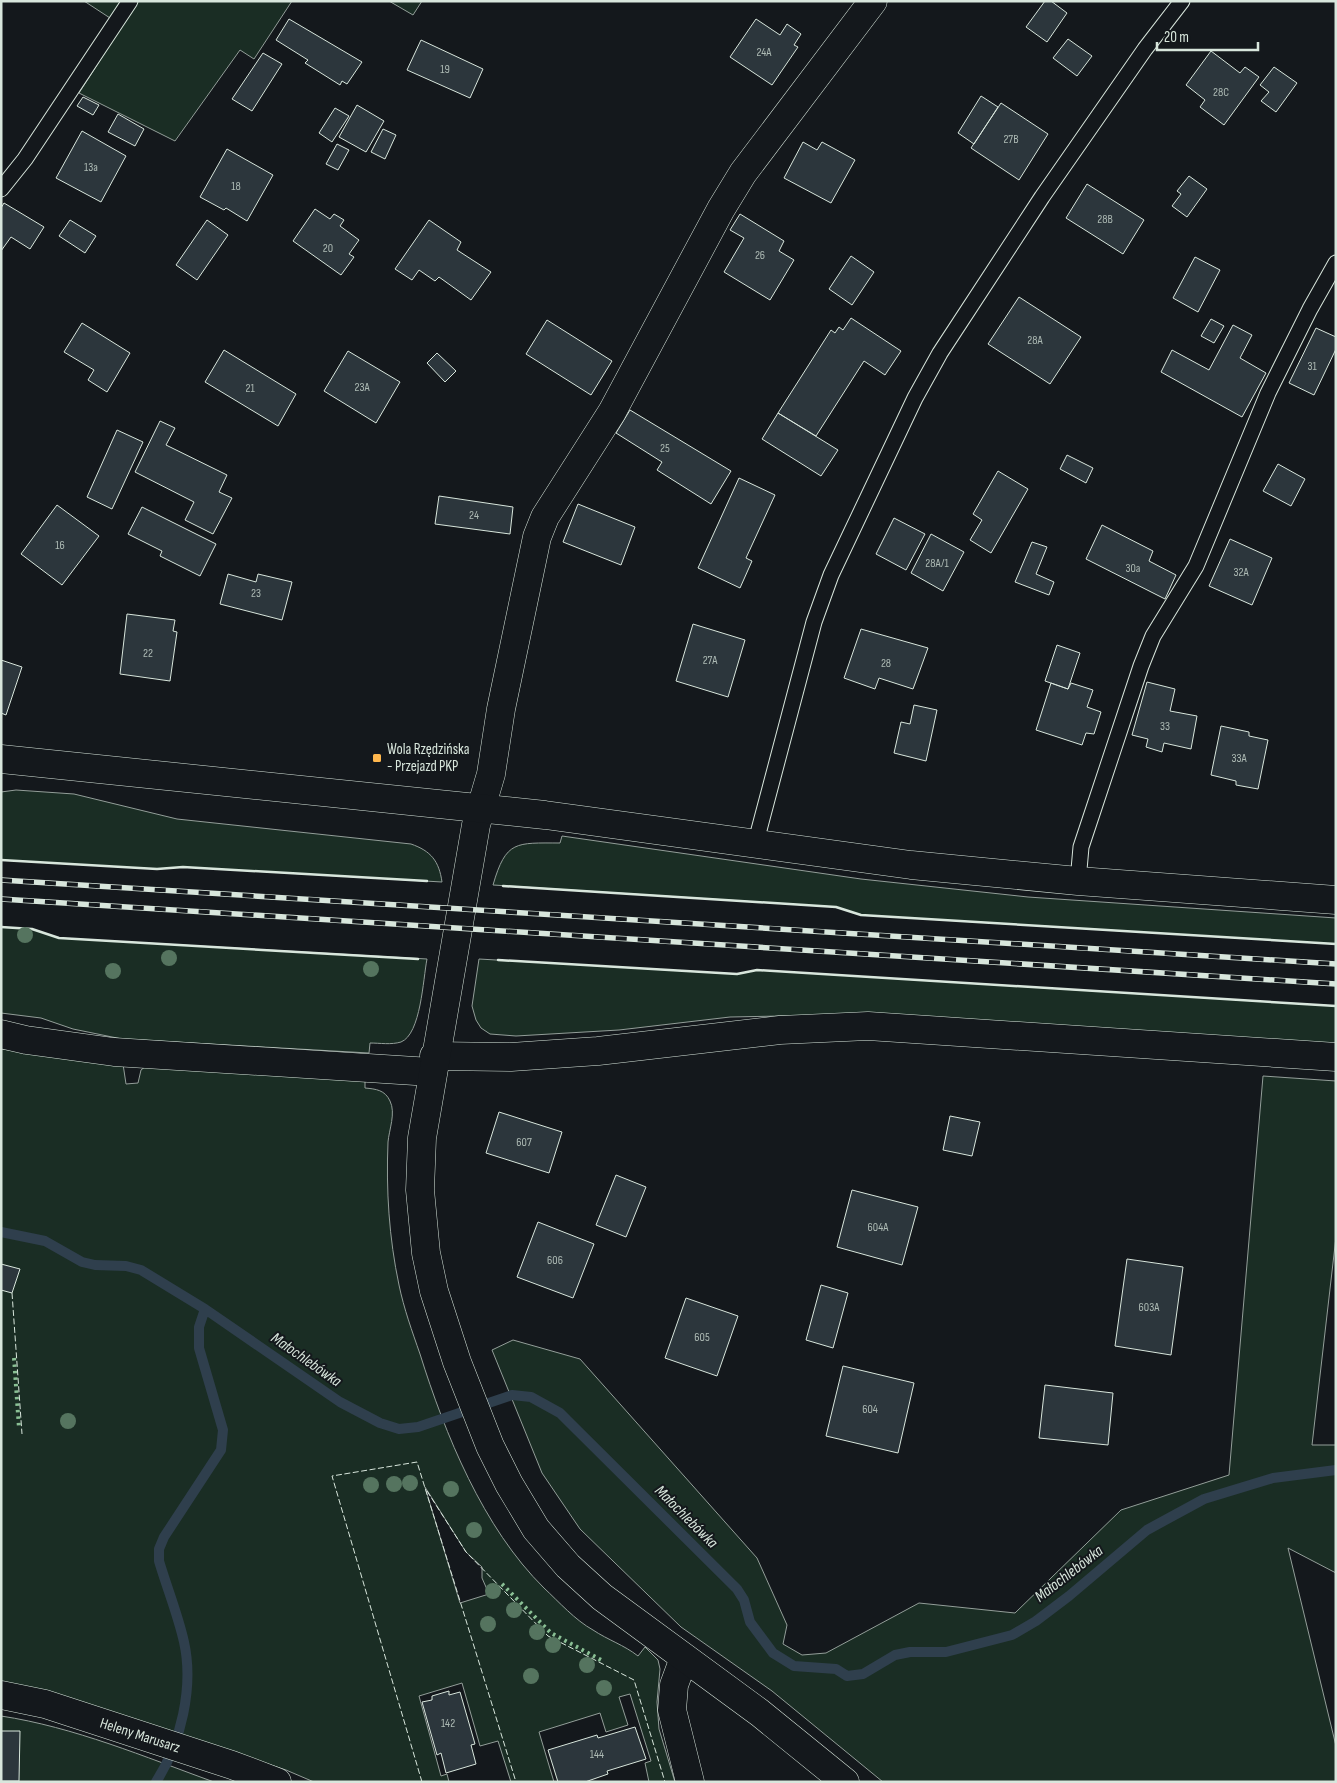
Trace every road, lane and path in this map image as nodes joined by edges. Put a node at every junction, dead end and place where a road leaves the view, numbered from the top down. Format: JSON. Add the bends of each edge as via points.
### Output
{"nodes":[{"id":1,"x":130,"y":1,"type":"edge"},
{"id":2,"x":873,"y":1,"type":"edge"},
{"id":3,"x":1182,"y":1,"type":"edge"},
{"id":4,"x":1,"y":189,"type":"edge"},
{"id":5,"x":1336,"y":263,"type":"edge"},
{"id":6,"x":1,"y":759,"type":"edge"},
{"id":7,"x":481,"y":808,"type":"junction"},
{"id":8,"x":754,"y":845,"type":"junction"},
{"id":9,"x":1078,"y":881,"type":"junction"},
{"id":10,"x":1336,"y":900,"type":"edge"},
{"id":11,"x":1,"y":1034,"type":"edge"},
{"id":12,"x":1336,"y":1057,"type":"edge"},
{"id":13,"x":433,"y":1064,"type":"junction"},
{"id":14,"x":684,"y":1658,"type":"junction"},
{"id":15,"x":1,"y":1695,"type":"edge"},
{"id":16,"x":277,"y":1782,"type":"edge"},
{"id":17,"x":690,"y":1782,"type":"edge"},
{"id":18,"x":846,"y":1782,"type":"edge"}],
"edges":[{"from":1,"to":4,"type":"lane","via":[[25,159]]},
{"from":2,"to":7,"type":"street","via":[[743,173],[612,412],[545,517],[537,537],[501,709],[491,774]]},
{"from":3,"to":8,"type":"lane","via":[[1042,197],[940,353],[915,398],[831,575],[814,622]]},
{"from":5,"to":9,"type":"lane","via":[[1268,393],[1196,566],[1153,636],[1134,683],[1081,847]]},
{"from":6,"to":7,"type":"street"},
{"from":7,"to":8,"type":"street"},
{"from":7,"to":13,"type":"street"},
{"from":8,"to":9,"type":"street","via":[[911,865]]},
{"from":9,"to":10,"type":"street"},
{"from":11,"to":13,"type":"street","via":[[114,1052]]},
{"from":12,"to":13,"type":"street","via":[[868,1026],[780,1030],[598,1051]]},
{"from":13,"to":14,"type":"street","via":[[422,1138],[420,1190],[426,1253],[434,1291],[490,1446],[536,1529],[568,1566],[602,1597]]},
{"from":14,"to":17,"type":"street","via":[[674,1685],[672,1710]]},
{"from":14,"to":18,"type":"street","via":[[760,1713]]},
{"from":15,"to":16,"type":"street","name":"Heleny Marusarz","via":[[45,1704],[232,1764]]}]}
